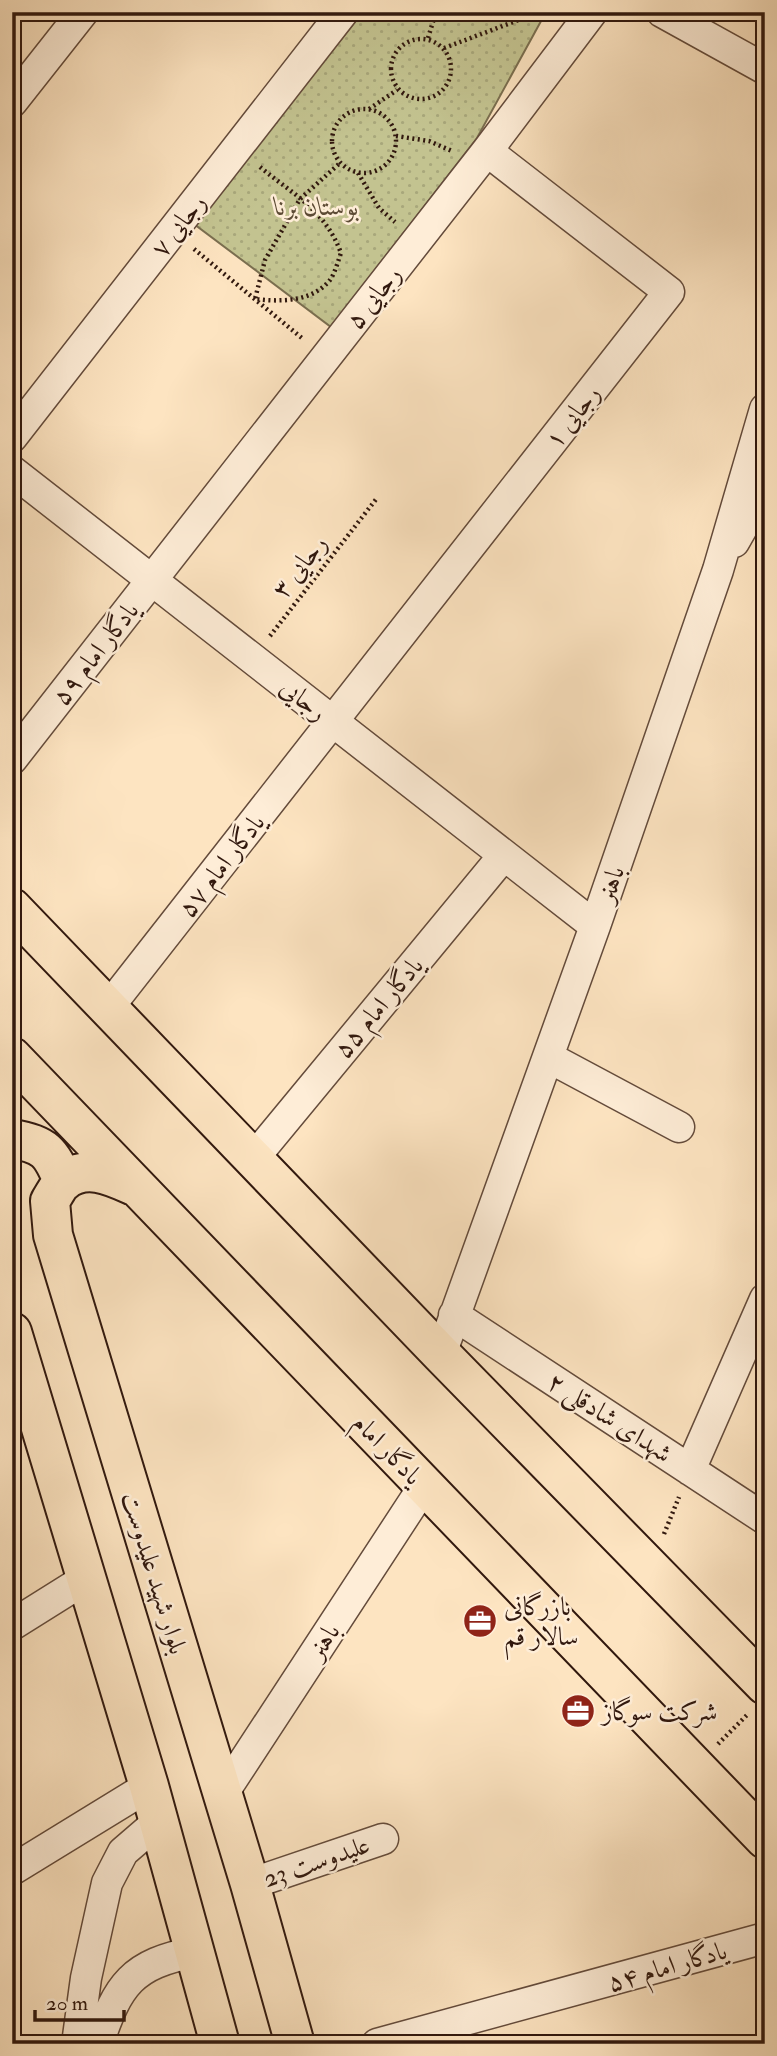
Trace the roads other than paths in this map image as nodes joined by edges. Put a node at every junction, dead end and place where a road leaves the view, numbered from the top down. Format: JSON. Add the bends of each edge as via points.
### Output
{"nodes":[{"id":1,"x":83,"y":12,"type":"edge"},
{"id":2,"x":343,"y":12,"type":"edge"},
{"id":3,"x":592,"y":12,"type":"edge"},
{"id":4,"x":662,"y":12,"type":"edge"},
{"id":5,"x":765,"y":69,"type":"edge"},
{"id":6,"x":12,"y":102,"type":"edge"},
{"id":7,"x":482,"y":156,"type":"junction"},
{"id":8,"x":765,"y":409,"type":"edge"},
{"id":9,"x":12,"y":437,"type":"edge"},
{"id":10,"x":12,"y":471,"type":"edge"},
{"id":11,"x":765,"y":504,"type":"edge"},
{"id":12,"x":718,"y":570,"type":"junction"},
{"id":13,"x":152,"y":580,"type":"junction"},
{"id":14,"x":333,"y":722,"type":"junction"},
{"id":15,"x":12,"y":759,"type":"edge"},
{"id":16,"x":504,"y":855,"type":"junction"},
{"id":17,"x":12,"y":908,"type":"edge"},
{"id":18,"x":595,"y":926,"type":"junction"},
{"id":19,"x":108,"y":1008,"type":"junction"},
{"id":20,"x":12,"y":1057,"type":"edge"},
{"id":21,"x":548,"y":1057,"type":"junction"},
{"id":22,"x":680,"y":1127,"type":"dead end"},
{"id":23,"x":12,"y":1139,"type":"edge"},
{"id":24,"x":253,"y":1158,"type":"junction"},
{"id":25,"x":63,"y":1181,"type":"junction"},
{"id":26,"x":139,"y":1187,"type":"junction"},
{"id":27,"x":765,"y":1299,"type":"edge"},
{"id":28,"x":454,"y":1315,"type":"junction"},
{"id":29,"x":12,"y":1332,"type":"edge"},
{"id":30,"x":440,"y":1354,"type":"junction"},
{"id":31,"x":21,"y":1396,"type":"edge"},
{"id":32,"x":691,"y":1470,"type":"junction"},
{"id":33,"x":424,"y":1486,"type":"junction"},
{"id":34,"x":765,"y":1519,"type":"edge"},
{"id":35,"x":87,"y":1578,"type":"junction"},
{"id":36,"x":12,"y":1625,"type":"edge"},
{"id":37,"x":760,"y":1697,"type":"edge"},
{"id":38,"x":222,"y":1795,"type":"junction"},
{"id":39,"x":154,"y":1804,"type":"junction"},
{"id":40,"x":383,"y":1839,"type":"dead end"},
{"id":41,"x":765,"y":1839,"type":"edge"},
{"id":42,"x":12,"y":1870,"type":"edge"},
{"id":43,"x":250,"y":1884,"type":"junction"},
{"id":44,"x":765,"y":1938,"type":"edge"},
{"id":45,"x":195,"y":1952,"type":"junction"},
{"id":46,"x":77,"y":2044,"type":"edge"},
{"id":47,"x":98,"y":2044,"type":"edge"},
{"id":48,"x":220,"y":2044,"type":"edge"},
{"id":49,"x":295,"y":2044,"type":"edge"},
{"id":50,"x":377,"y":2044,"type":"edge"}],
"edges":[{"from":1,"to":6,"type":"street"},
{"from":2,"to":9,"type":"street","name":"رجایی ۷"},
{"from":3,"to":7,"type":"street","name":"رجایی ۵"},
{"from":4,"to":5,"type":"street"},
{"from":7,"to":13,"type":"street","name":"رجایی ۵"},
{"from":7,"to":14,"type":"street","name":"رجایی ۱","via":[[669,292]]},
{"from":8,"to":12,"type":"street","name":"باهنر"},
{"from":10,"to":13,"type":"street","name":"رجایی"},
{"from":11,"to":12,"type":"street","via":[[746,521]]},
{"from":12,"to":18,"type":"street","name":"باهنر"},
{"from":13,"to":14,"type":"street","name":"رجایی"},
{"from":13,"to":15,"type":"street","name":"یادگار امام ۵۹"},
{"from":14,"to":16,"type":"street","name":"رجایی"},
{"from":14,"to":19,"type":"street","name":"یادگار امام ۵۷"},
{"from":16,"to":18,"type":"street","name":"رجایی"},
{"from":16,"to":24,"type":"street","name":"یادگار امام ۵۵"},
{"from":17,"to":19,"type":"main road"},
{"from":18,"to":21,"type":"street","name":"باهنر"},
{"from":19,"to":24,"type":"main road"},
{"from":20,"to":26,"type":"main road","name":"یادگار امام"},
{"from":21,"to":22,"type":"street"},
{"from":21,"to":28,"type":"street","name":"باهنر"},
{"from":23,"to":25,"type":"main road","via":[[36,1144],[45,1151],[54,1159]]},
{"from":24,"to":30,"type":"main road"},
{"from":25,"to":26,"type":"main road","via":[[87,1171]]},
{"from":25,"to":38,"type":"main road","name":"بلوار شهید علیدوست","via":[[50,1201],[53,1235]]},
{"from":26,"to":33,"type":"main road","name":"یادگار امام"},
{"from":27,"to":32,"type":"street"},
{"from":28,"to":30,"type":"street","name":"باهنر"},
{"from":28,"to":32,"type":"street","name":"شهدای شادقلی ۲"},
{"from":29,"to":31,"type":"main road"},
{"from":30,"to":37,"type":"main road","via":[[650,1567]]},
{"from":31,"to":35,"type":"main road"},
{"from":32,"to":34,"type":"street","name":"شهدای شادقلی ۲"},
{"from":33,"to":38,"type":"street","name":"باهنر"},
{"from":33,"to":41,"type":"main road","name":"یادگار امام"},
{"from":35,"to":36,"type":"street"},
{"from":35,"to":39,"type":"main road"},
{"from":38,"to":43,"type":"main road","name":"بلوار شهید علیدوست"},
{"from":39,"to":42,"type":"street"},
{"from":39,"to":45,"type":"main road"},
{"from":39,"to":46,"type":"street","via":[[107,1883]]},
{"from":40,"to":43,"type":"street","name":"علیدوست 23"},
{"from":43,"to":49,"type":"main road","name":"بلوار شهید علیدوست"},
{"from":44,"to":50,"type":"street","name":"یادگار امام ۵۴"},
{"from":45,"to":47,"type":"street","via":[[155,1962],[135,1973],[120,1993]]},
{"from":45,"to":48,"type":"main road"}]}
